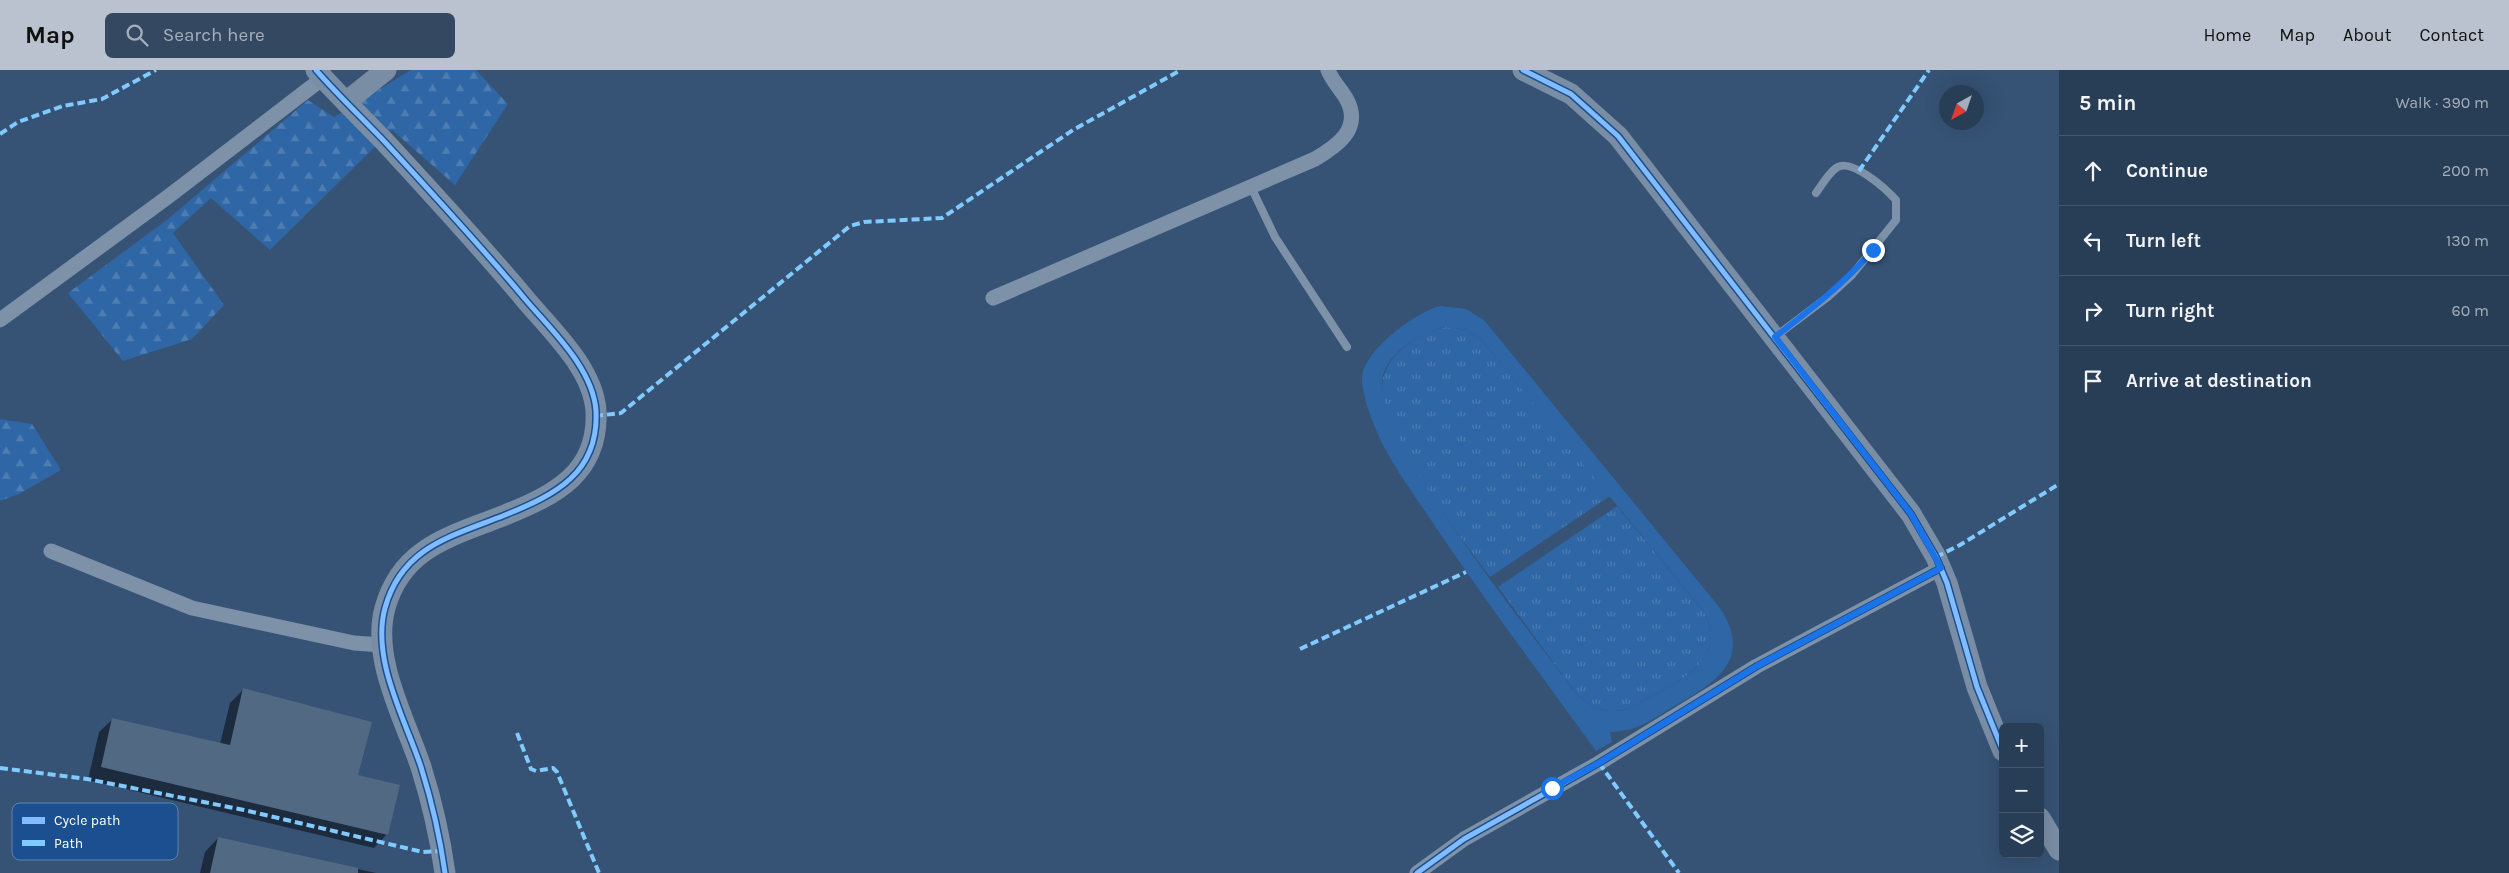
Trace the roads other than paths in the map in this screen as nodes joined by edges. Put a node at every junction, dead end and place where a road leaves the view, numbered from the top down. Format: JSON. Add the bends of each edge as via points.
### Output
{"nodes":[{"id":1,"x":386,"y":70,"type":"edge"},
{"id":2,"x":1328,"y":70,"type":"edge"},
{"id":3,"x":1523,"y":70,"type":"edge"},
{"id":4,"x":319,"y":74,"type":"edge"},
{"id":5,"x":346,"y":102,"type":"junction"},
{"id":6,"x":1251,"y":187,"type":"junction"},
{"id":7,"x":1816,"y":193,"type":"dead end"},
{"id":8,"x":994,"y":298,"type":"dead end"},
{"id":9,"x":0,"y":320,"type":"edge"},
{"id":10,"x":1775,"y":337,"type":"junction"},
{"id":11,"x":1347,"y":347,"type":"dead end"},
{"id":12,"x":51,"y":551,"type":"dead end"},
{"id":13,"x":1941,"y":568,"type":"junction"},
{"id":14,"x":382,"y":645,"type":"junction"},
{"id":15,"x":1999,"y":741,"type":"edge"},
{"id":16,"x":2044,"y":825,"type":"edge"},
{"id":17,"x":2059,"y":850,"type":"edge"},
{"id":18,"x":445,"y":873,"type":"edge"},
{"id":19,"x":1416,"y":873,"type":"edge"}],
"edges":[{"from":1,"to":5,"type":"street"},
{"from":2,"to":6,"type":"street","via":[[1347,100],[1351,113],[1345,137],[1336,147],[1315,159]]},
{"from":3,"to":10,"type":"street","via":[[1571,94],[1618,136]]},
{"from":4,"to":5,"type":"street"},
{"from":4,"to":9,"type":"street","via":[[170,196]]},
{"from":5,"to":14,"type":"street","via":[[477,242],[548,327],[578,365],[593,394],[596,411],[593,439],[587,456],[580,470],[563,488],[536,503],[426,548],[405,567],[385,609]]},
{"from":6,"to":8,"type":"street"},
{"from":6,"to":11,"type":"lane","via":[[1274,238]]},
{"from":7,"to":10,"type":"lane","via":[[1836,168],[1845,166],[1860,171],[1883,186],[1896,200],[1896,220],[1852,275]]},
{"from":10,"to":13,"type":"street","via":[[1911,514]]},
{"from":12,"to":14,"type":"street","via":[[192,608],[354,643]]},
{"from":13,"to":15,"type":"street","via":[[1978,687]]},
{"from":13,"to":19,"type":"street","via":[[1757,666],[1599,763],[1464,839]]},
{"from":14,"to":18,"type":"street","via":[[386,667],[422,769]]},
{"from":16,"to":17,"type":"street"}]}
